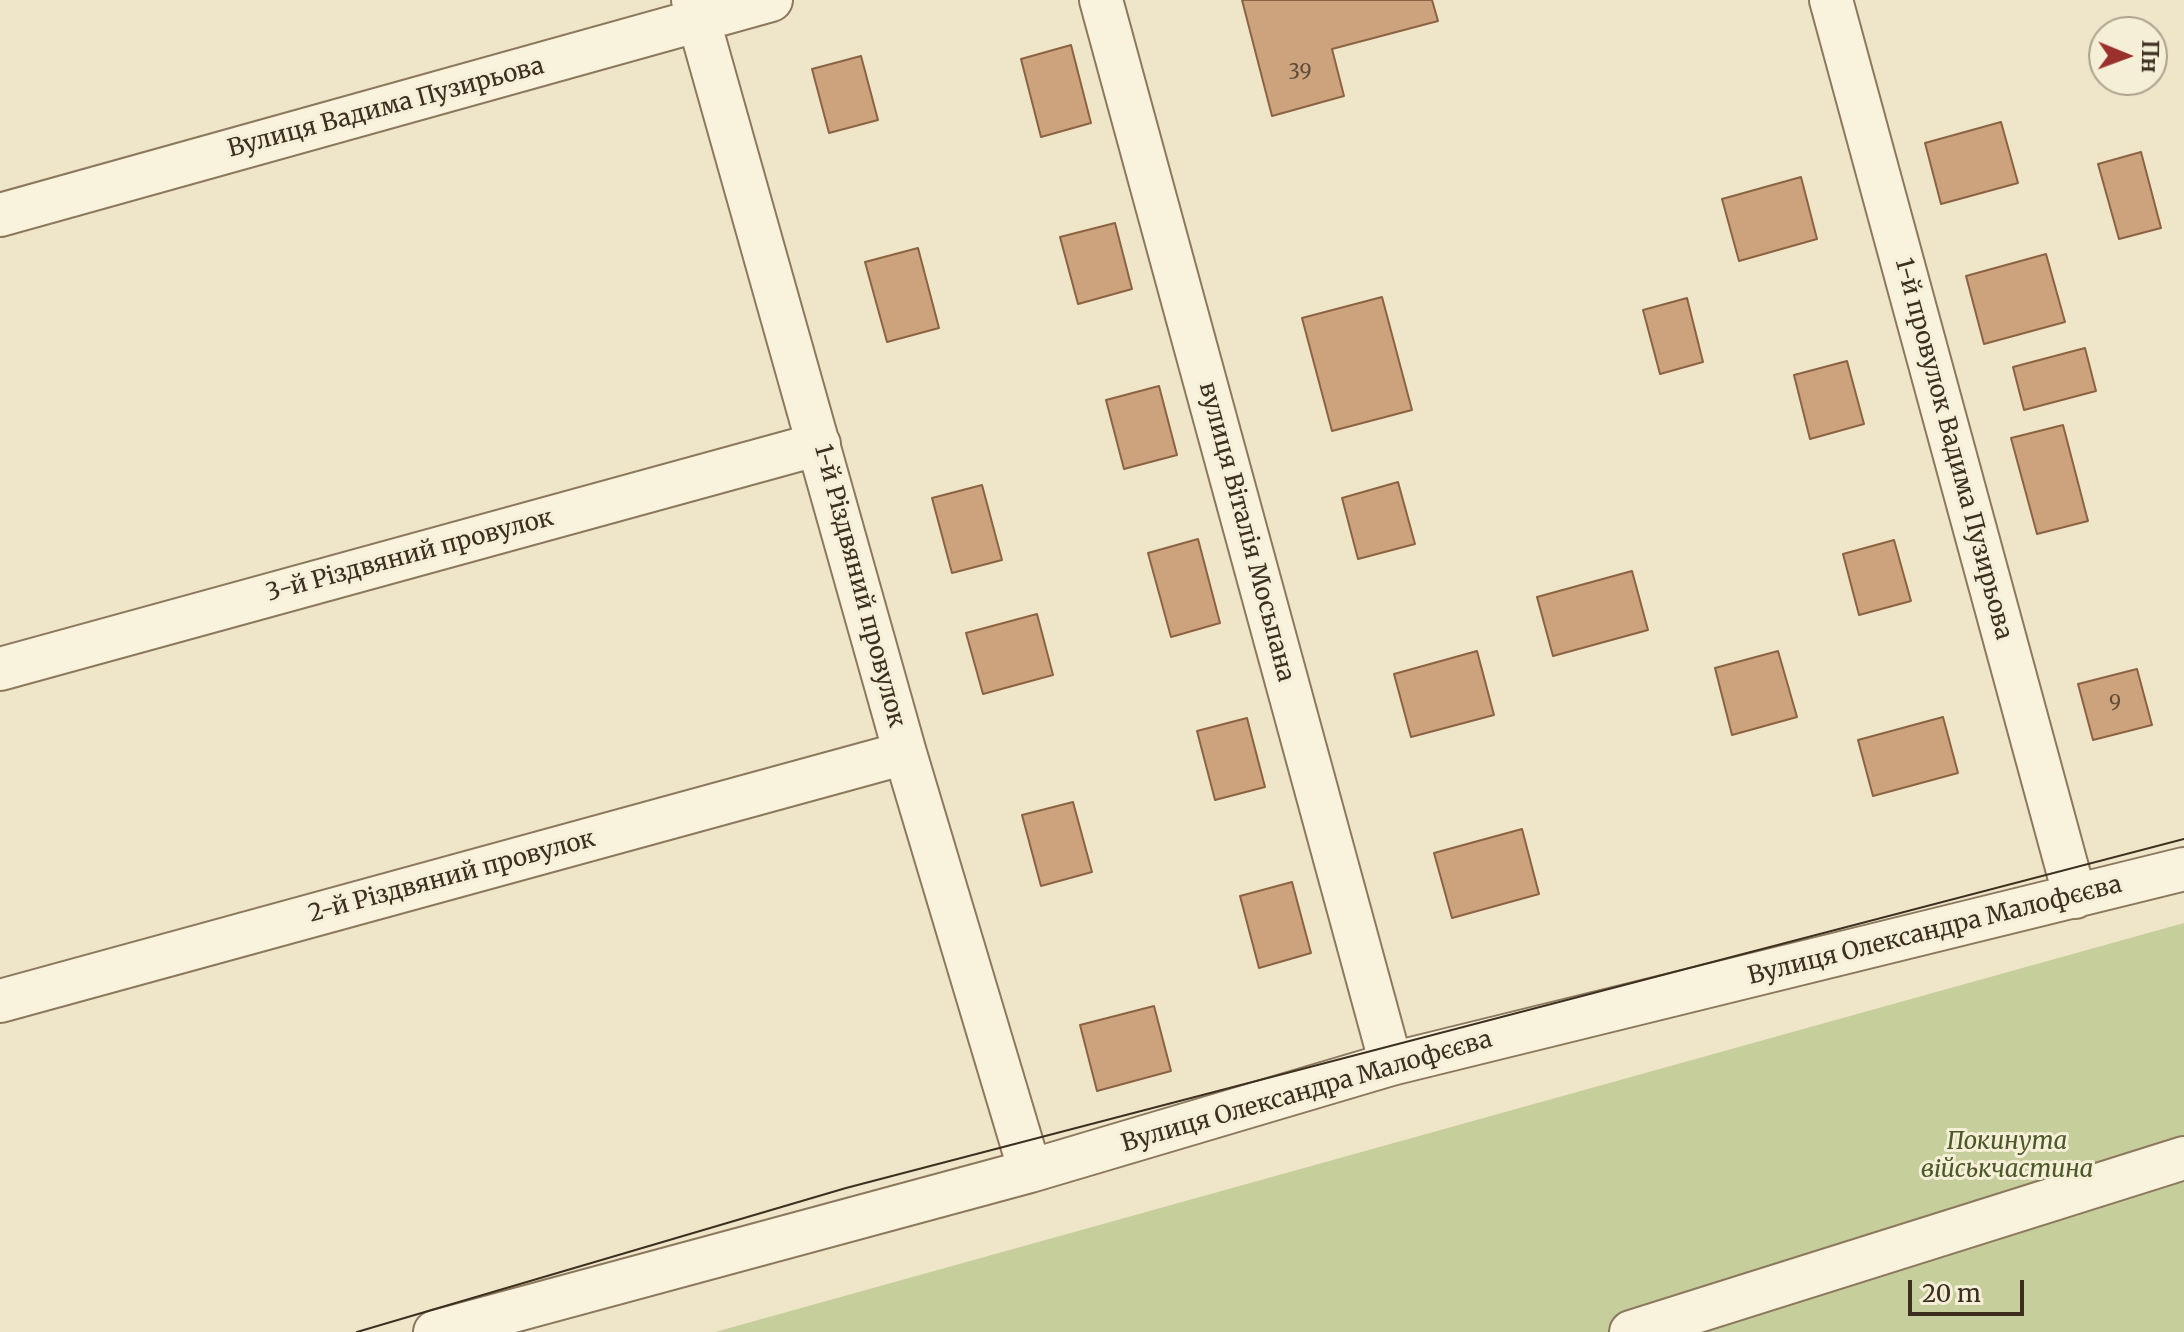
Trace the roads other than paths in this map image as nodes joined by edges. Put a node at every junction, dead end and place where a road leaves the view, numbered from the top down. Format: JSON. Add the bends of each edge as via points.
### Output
{"nodes":[{"id":1,"x":771,"y":0,"type":"edge"},
{"id":2,"x":1101,"y":0,"type":"edge"},
{"id":3,"x":1831,"y":0,"type":"edge"},
{"id":4,"x":696,"y":11,"type":"edge"},
{"id":5,"x":0,"y":215,"type":"edge"},
{"id":6,"x":819,"y":444,"type":"junction"},
{"id":7,"x":0,"y":669,"type":"edge"},
{"id":8,"x":905,"y":753,"type":"junction"},
{"id":9,"x":2184,"y":869,"type":"edge"},
{"id":10,"x":2075,"y":897,"type":"junction"},
{"id":11,"x":0,"y":1001,"type":"edge"},
{"id":12,"x":1391,"y":1064,"type":"junction"},
{"id":13,"x":2184,"y":1158,"type":"edge"},
{"id":14,"x":1030,"y":1171,"type":"junction"},
{"id":15,"x":1690,"y":1323,"type":"edge"},
{"id":16,"x":435,"y":1332,"type":"edge"},
{"id":17,"x":1631,"y":1332,"type":"edge"}],
"edges":[{"from":1,"to":4,"type":"street","name":"Вулиця Вадима Пузирьова"},
{"from":2,"to":12,"type":"street","name":"вулиця Віталія Мосьпана"},
{"from":3,"to":10,"type":"street","name":"1-й провулок Вадима Пузирьова"},
{"from":4,"to":5,"type":"street","name":"Вулиця Вадима Пузирьова"},
{"from":4,"to":6,"type":"street","name":"1-й Різдвяний провулок"},
{"from":6,"to":7,"type":"street","name":"3-й Різдвяний провулок"},
{"from":6,"to":8,"type":"street","name":"1-й Різдвяний провулок"},
{"from":8,"to":11,"type":"street","name":"2-й Різдвяний провулок"},
{"from":8,"to":14,"type":"street","name":"1-й Різдвяний провулок"},
{"from":9,"to":10,"type":"street","name":"Вулиця Олександра Малофєєва"},
{"from":10,"to":12,"type":"street","name":"Вулиця Олександра Малофєєва"},
{"from":12,"to":14,"type":"street","name":"Вулиця Олександра Малофєєва"},
{"from":13,"to":15,"type":"street"},
{"from":14,"to":16,"type":"street","name":"Вулиця Олександра Малофєєва"},
{"from":15,"to":17,"type":"street"}]}
